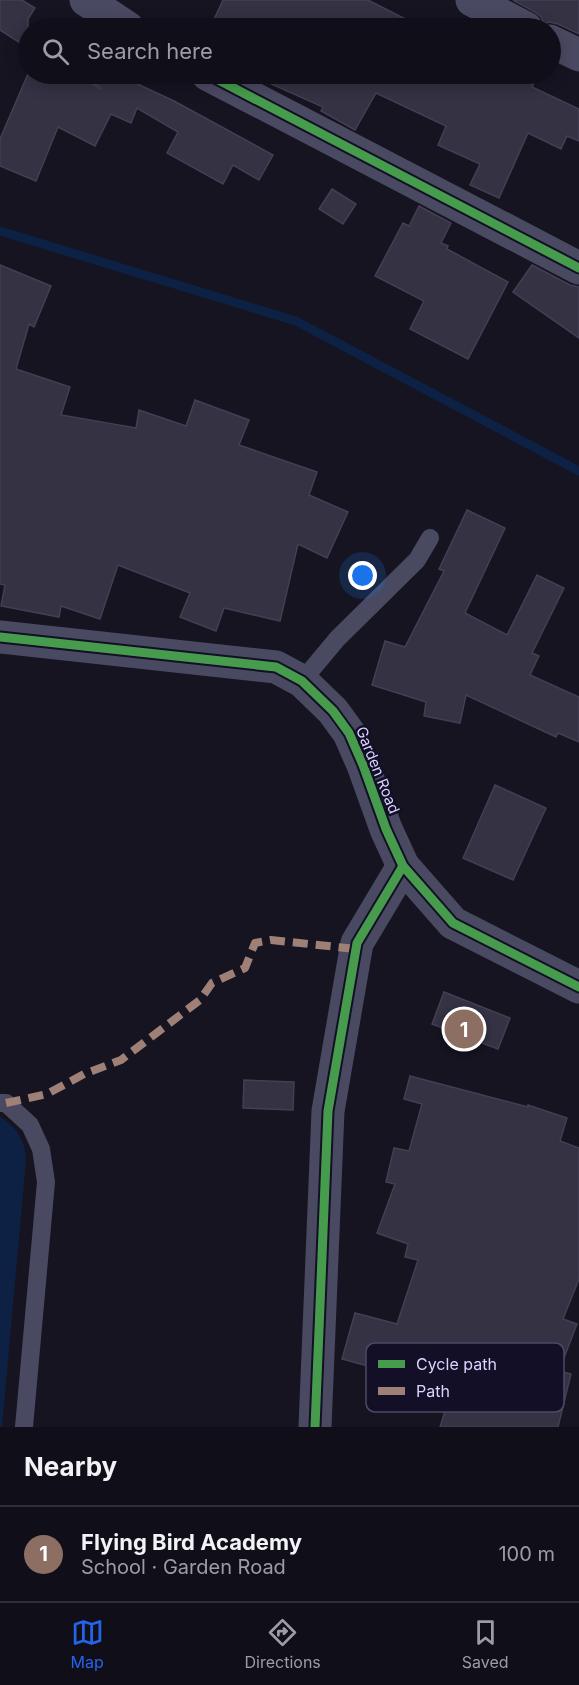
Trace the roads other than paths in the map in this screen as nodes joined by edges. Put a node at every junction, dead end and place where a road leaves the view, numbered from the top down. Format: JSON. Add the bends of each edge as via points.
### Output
{"nodes":[{"id":1,"x":86,"y":0,"type":"edge"},
{"id":2,"x":472,"y":0,"type":"edge"},
{"id":3,"x":113,"y":18,"type":"edge"},
{"id":4,"x":507,"y":18,"type":"edge"},
{"id":5,"x":561,"y":46,"type":"edge"},
{"id":6,"x":579,"y":55,"type":"edge"},
{"id":7,"x":226,"y":84,"type":"edge"},
{"id":8,"x":579,"y":268,"type":"edge"},
{"id":9,"x":430,"y":538,"type":"dead end"},
{"id":10,"x":0,"y":637,"type":"edge"},
{"id":11,"x":302,"y":681,"type":"junction"},
{"id":12,"x":403,"y":866,"type":"junction"},
{"id":13,"x":579,"y":987,"type":"edge"},
{"id":14,"x":0,"y":1103,"type":"edge"},
{"id":15,"x":24,"y":1427,"type":"edge"},
{"id":16,"x":315,"y":1427,"type":"edge"}],
"edges":[{"from":1,"to":3,"type":"street"},
{"from":2,"to":4,"type":"street"},
{"from":5,"to":6,"type":"street"},
{"from":7,"to":8,"type":"street"},
{"from":9,"to":11,"type":"lane","via":[[417,560],[337,639]]},
{"from":10,"to":11,"type":"street","name":"Garden Road","via":[[276,667]]},
{"from":11,"to":12,"type":"street","name":"Garden Road","via":[[333,711],[349,734]]},
{"from":12,"to":13,"type":"street","name":"Garden Road","via":[[453,923]]},
{"from":12,"to":16,"type":"street","via":[[357,943],[328,1111]]},
{"from":14,"to":15,"type":"lane","via":[[6,1103],[30,1125],[41,1149],[46,1182]]}]}
